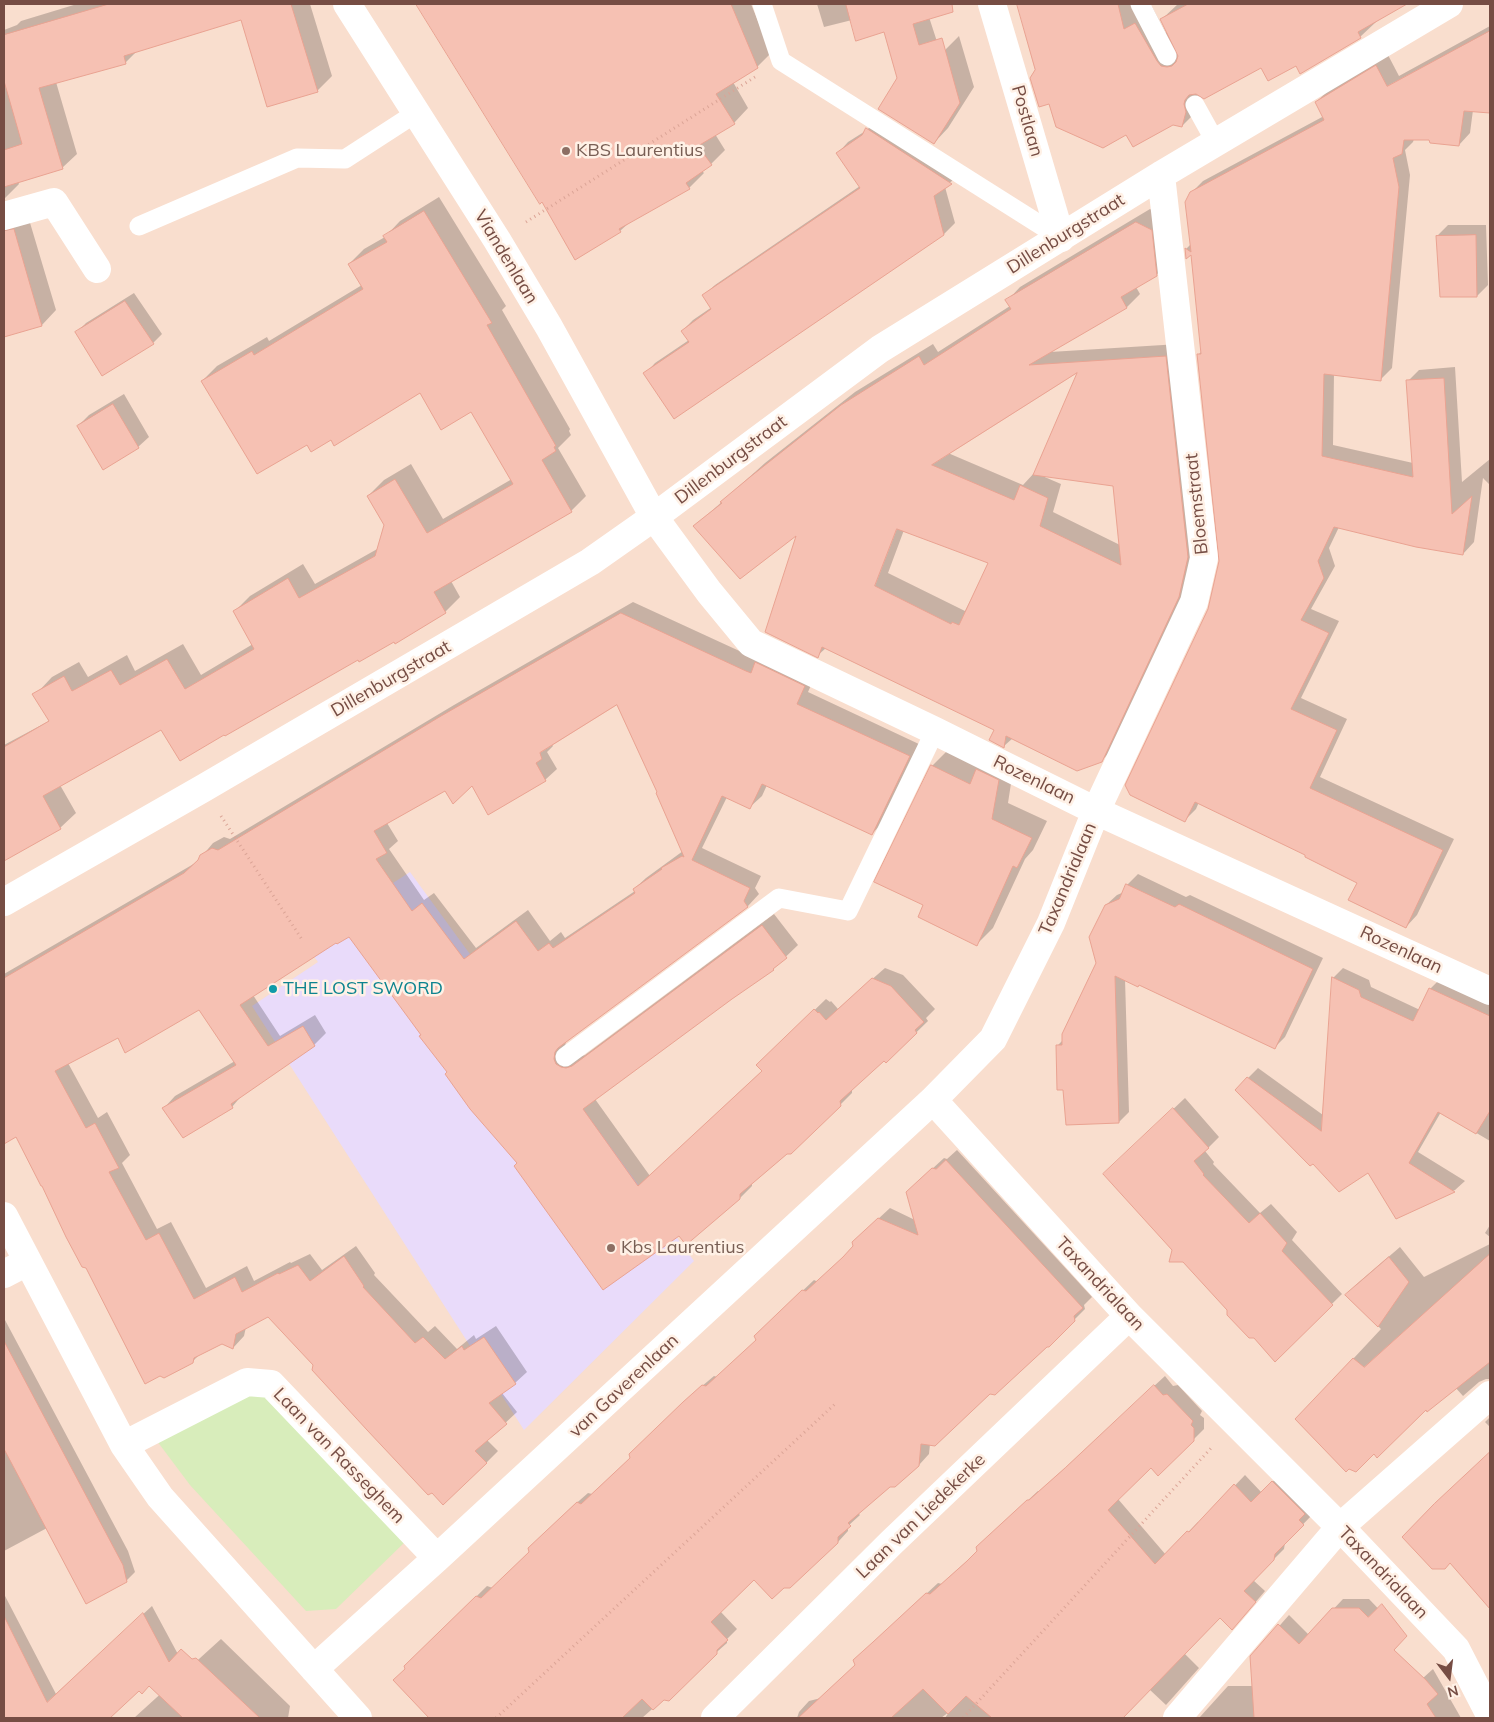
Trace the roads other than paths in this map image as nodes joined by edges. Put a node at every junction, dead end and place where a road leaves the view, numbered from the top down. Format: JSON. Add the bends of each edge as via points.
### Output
{"nodes":[{"id":1,"x":347,"y":4,"type":"edge"},
{"id":2,"x":762,"y":4,"type":"edge"},
{"id":3,"x":992,"y":4,"type":"edge"},
{"id":4,"x":1140,"y":4,"type":"edge"},
{"id":5,"x":1449,"y":4,"type":"edge"},
{"id":6,"x":1167,"y":56,"type":"dead end"},
{"id":7,"x":1195,"y":105,"type":"dead end"},
{"id":8,"x":416,"y":113,"type":"junction"},
{"id":9,"x":1216,"y":143,"type":"junction"},
{"id":10,"x":1161,"y":175,"type":"junction"},
{"id":11,"x":4,"y":216,"type":"edge"},
{"id":12,"x":139,"y":226,"type":"dead end"},
{"id":13,"x":1061,"y":238,"type":"junction"},
{"id":14,"x":97,"y":269,"type":"dead end"},
{"id":15,"x":654,"y":517,"type":"junction"},
{"id":16,"x":935,"y":731,"type":"junction"},
{"id":17,"x":1096,"y":811,"type":"junction"},
{"id":18,"x":4,"y":902,"type":"edge"},
{"id":19,"x":1490,"y":991,"type":"edge"},
{"id":20,"x":565,"y":1057,"type":"dead end"},
{"id":21,"x":933,"y":1100,"type":"junction"},
{"id":22,"x":4,"y":1216,"type":"edge"},
{"id":23,"x":15,"y":1268,"type":"edge"},
{"id":24,"x":1129,"y":1316,"type":"junction"},
{"id":25,"x":1490,"y":1395,"type":"edge"},
{"id":26,"x":124,"y":1445,"type":"junction"},
{"id":27,"x":1340,"y":1527,"type":"junction"},
{"id":28,"x":437,"y":1558,"type":"junction"},
{"id":29,"x":314,"y":1670,"type":"junction"},
{"id":30,"x":1490,"y":1715,"type":"edge"},
{"id":31,"x":358,"y":1718,"type":"edge"},
{"id":32,"x":715,"y":1718,"type":"edge"},
{"id":33,"x":1177,"y":1718,"type":"edge"}],
"edges":[{"from":1,"to":8,"type":"street","name":"Viandenlaan"},
{"from":2,"to":13,"type":"lane","via":[[781,61]]},
{"from":3,"to":13,"type":"street","name":"Postlaan"},
{"from":4,"to":6,"type":"lane"},
{"from":5,"to":9,"type":"street","name":"Dillenburgstraat"},
{"from":7,"to":9,"type":"lane"},
{"from":8,"to":12,"type":"lane","via":[[345,159],[297,158]]},
{"from":8,"to":15,"type":"street","name":"Viandenlaan","via":[[549,327]]},
{"from":9,"to":10,"type":"street","name":"Dillenburgstraat"},
{"from":10,"to":13,"type":"street","name":"Dillenburgstraat"},
{"from":10,"to":17,"type":"street","name":"Bloemstraat","via":[[1204,558],[1194,602]]},
{"from":11,"to":14,"type":"street","via":[[54,202]]},
{"from":13,"to":15,"type":"street","name":"Dillenburgstraat","via":[[880,350]]},
{"from":15,"to":16,"type":"street","name":"Rozenlaan","via":[[751,643]]},
{"from":15,"to":18,"type":"street","name":"Dillenburgstraat","via":[[590,562]]},
{"from":16,"to":17,"type":"street","name":"Rozenlaan"},
{"from":16,"to":20,"type":"lane","via":[[848,912],[780,898]]},
{"from":17,"to":19,"type":"street","name":"Rozenlaan"},
{"from":17,"to":21,"type":"street","name":"Taxandrialaan","via":[[1051,923],[993,1039]]},
{"from":21,"to":24,"type":"street","name":"Taxandrialaan"},
{"from":21,"to":28,"type":"street","name":"van Gaverenlaan"},
{"from":22,"to":23,"type":"street"},
{"from":23,"to":26,"type":"street"},
{"from":24,"to":27,"type":"street","name":"Taxandrialaan"},
{"from":24,"to":32,"type":"street","name":"Laan van Liedekerke","via":[[891,1543]]},
{"from":25,"to":27,"type":"street"},
{"from":26,"to":28,"type":"street","name":"Laan van Rasseghem","via":[[247,1382],[271,1384]]},
{"from":26,"to":29,"type":"street","via":[[160,1497]]},
{"from":27,"to":30,"type":"street","name":"Taxandrialaan","via":[[1456,1649]]},
{"from":27,"to":33,"type":"street"},
{"from":28,"to":29,"type":"street","name":"van Gaverenlaan"},
{"from":29,"to":31,"type":"street"}]}
